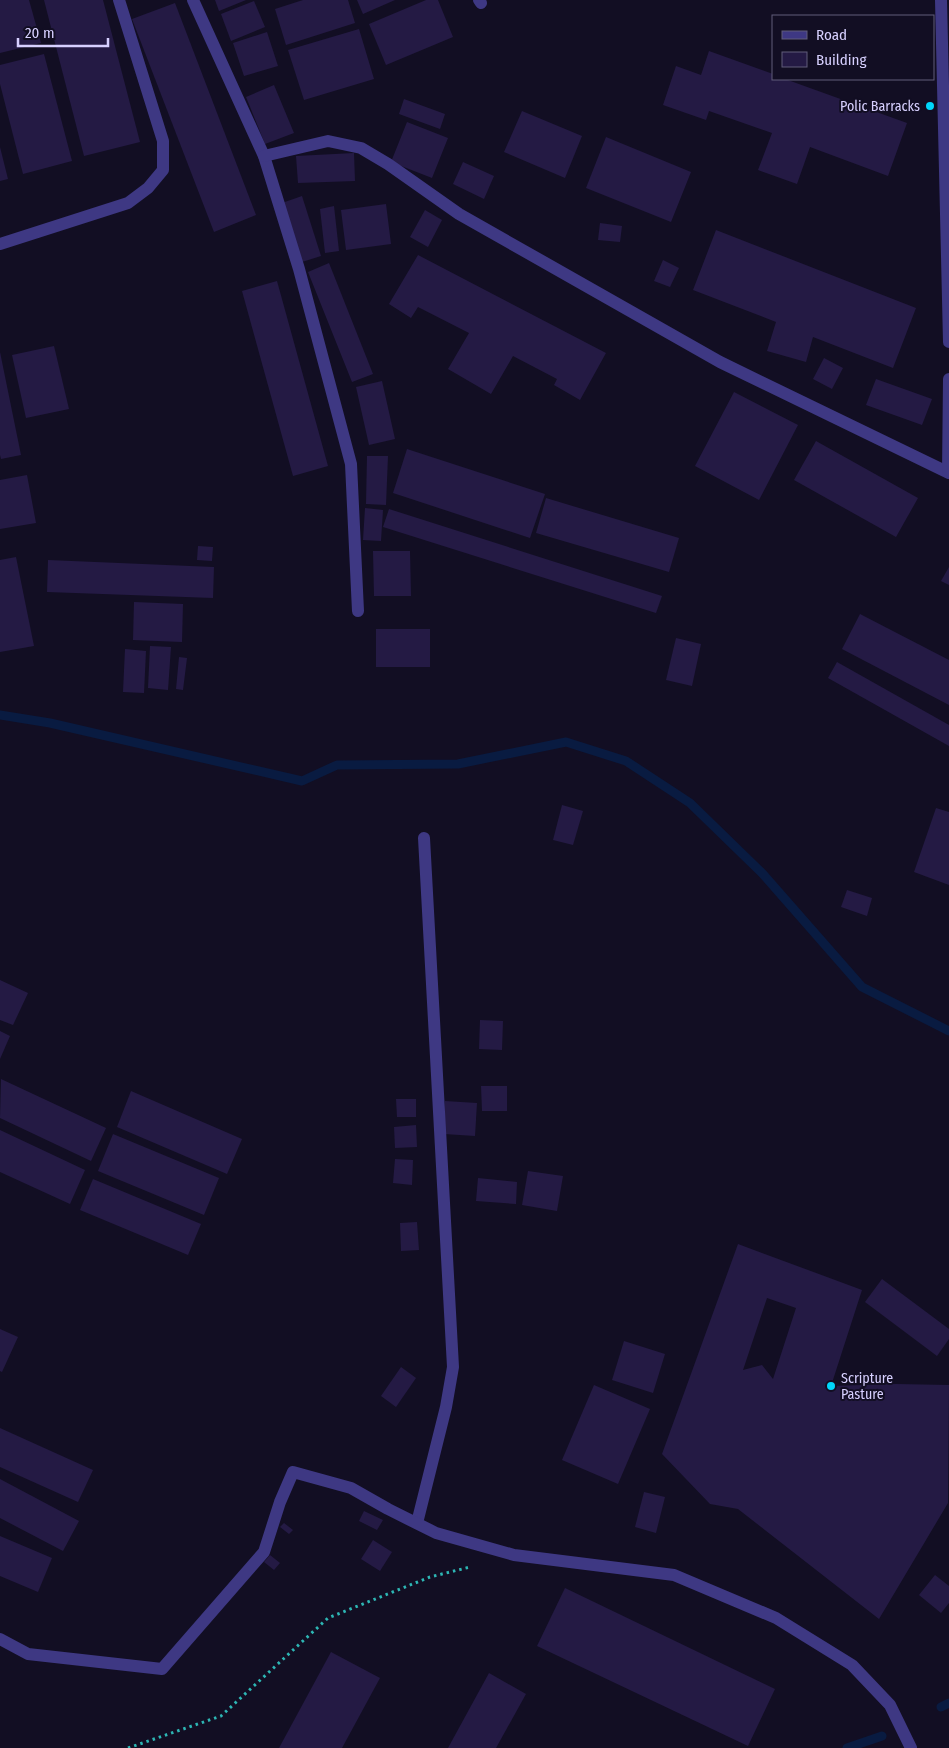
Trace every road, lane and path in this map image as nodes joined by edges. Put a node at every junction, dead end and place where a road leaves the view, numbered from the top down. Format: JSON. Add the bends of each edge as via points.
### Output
{"nodes":[{"id":1,"x":119,"y":0,"type":"edge"},
{"id":2,"x":193,"y":0,"type":"edge"},
{"id":3,"x":941,"y":0,"type":"edge"},
{"id":4,"x":264,"y":156,"type":"junction"},
{"id":5,"x":0,"y":244,"type":"edge"},
{"id":6,"x":949,"y":342,"type":"edge"},
{"id":7,"x":949,"y":379,"type":"edge"},
{"id":8,"x":948,"y":472,"type":"edge"},
{"id":9,"x":358,"y":611,"type":"dead end"},
{"id":10,"x":424,"y":838,"type":"dead end"},
{"id":11,"x":417,"y":1524,"type":"junction"},
{"id":12,"x":476,"y":1565,"type":"dead end"},
{"id":13,"x":0,"y":1639,"type":"edge"},
{"id":14,"x":128,"y":1748,"type":"edge"},
{"id":15,"x":911,"y":1748,"type":"edge"}],
"edges":[{"from":1,"to":5,"type":"street","via":[[163,141],[164,170],[128,203]]},
{"from":2,"to":4,"type":"street"},
{"from":3,"to":6,"type":"street"},
{"from":4,"to":8,"type":"street","via":[[328,141],[361,148],[459,214],[720,362]]},
{"from":4,"to":9,"type":"street","via":[[299,269],[351,464]]},
{"from":7,"to":8,"type":"street"},
{"from":10,"to":11,"type":"street","via":[[453,1367]]},
{"from":11,"to":13,"type":"street","via":[[351,1488],[293,1472],[264,1552],[162,1669],[28,1654]]},
{"from":11,"to":15,"type":"street","via":[[436,1533],[514,1555],[674,1575],[776,1618],[852,1666],[890,1705]]},
{"from":12,"to":14,"type":"path","via":[[430,1577],[328,1618],[221,1716]]}]}
